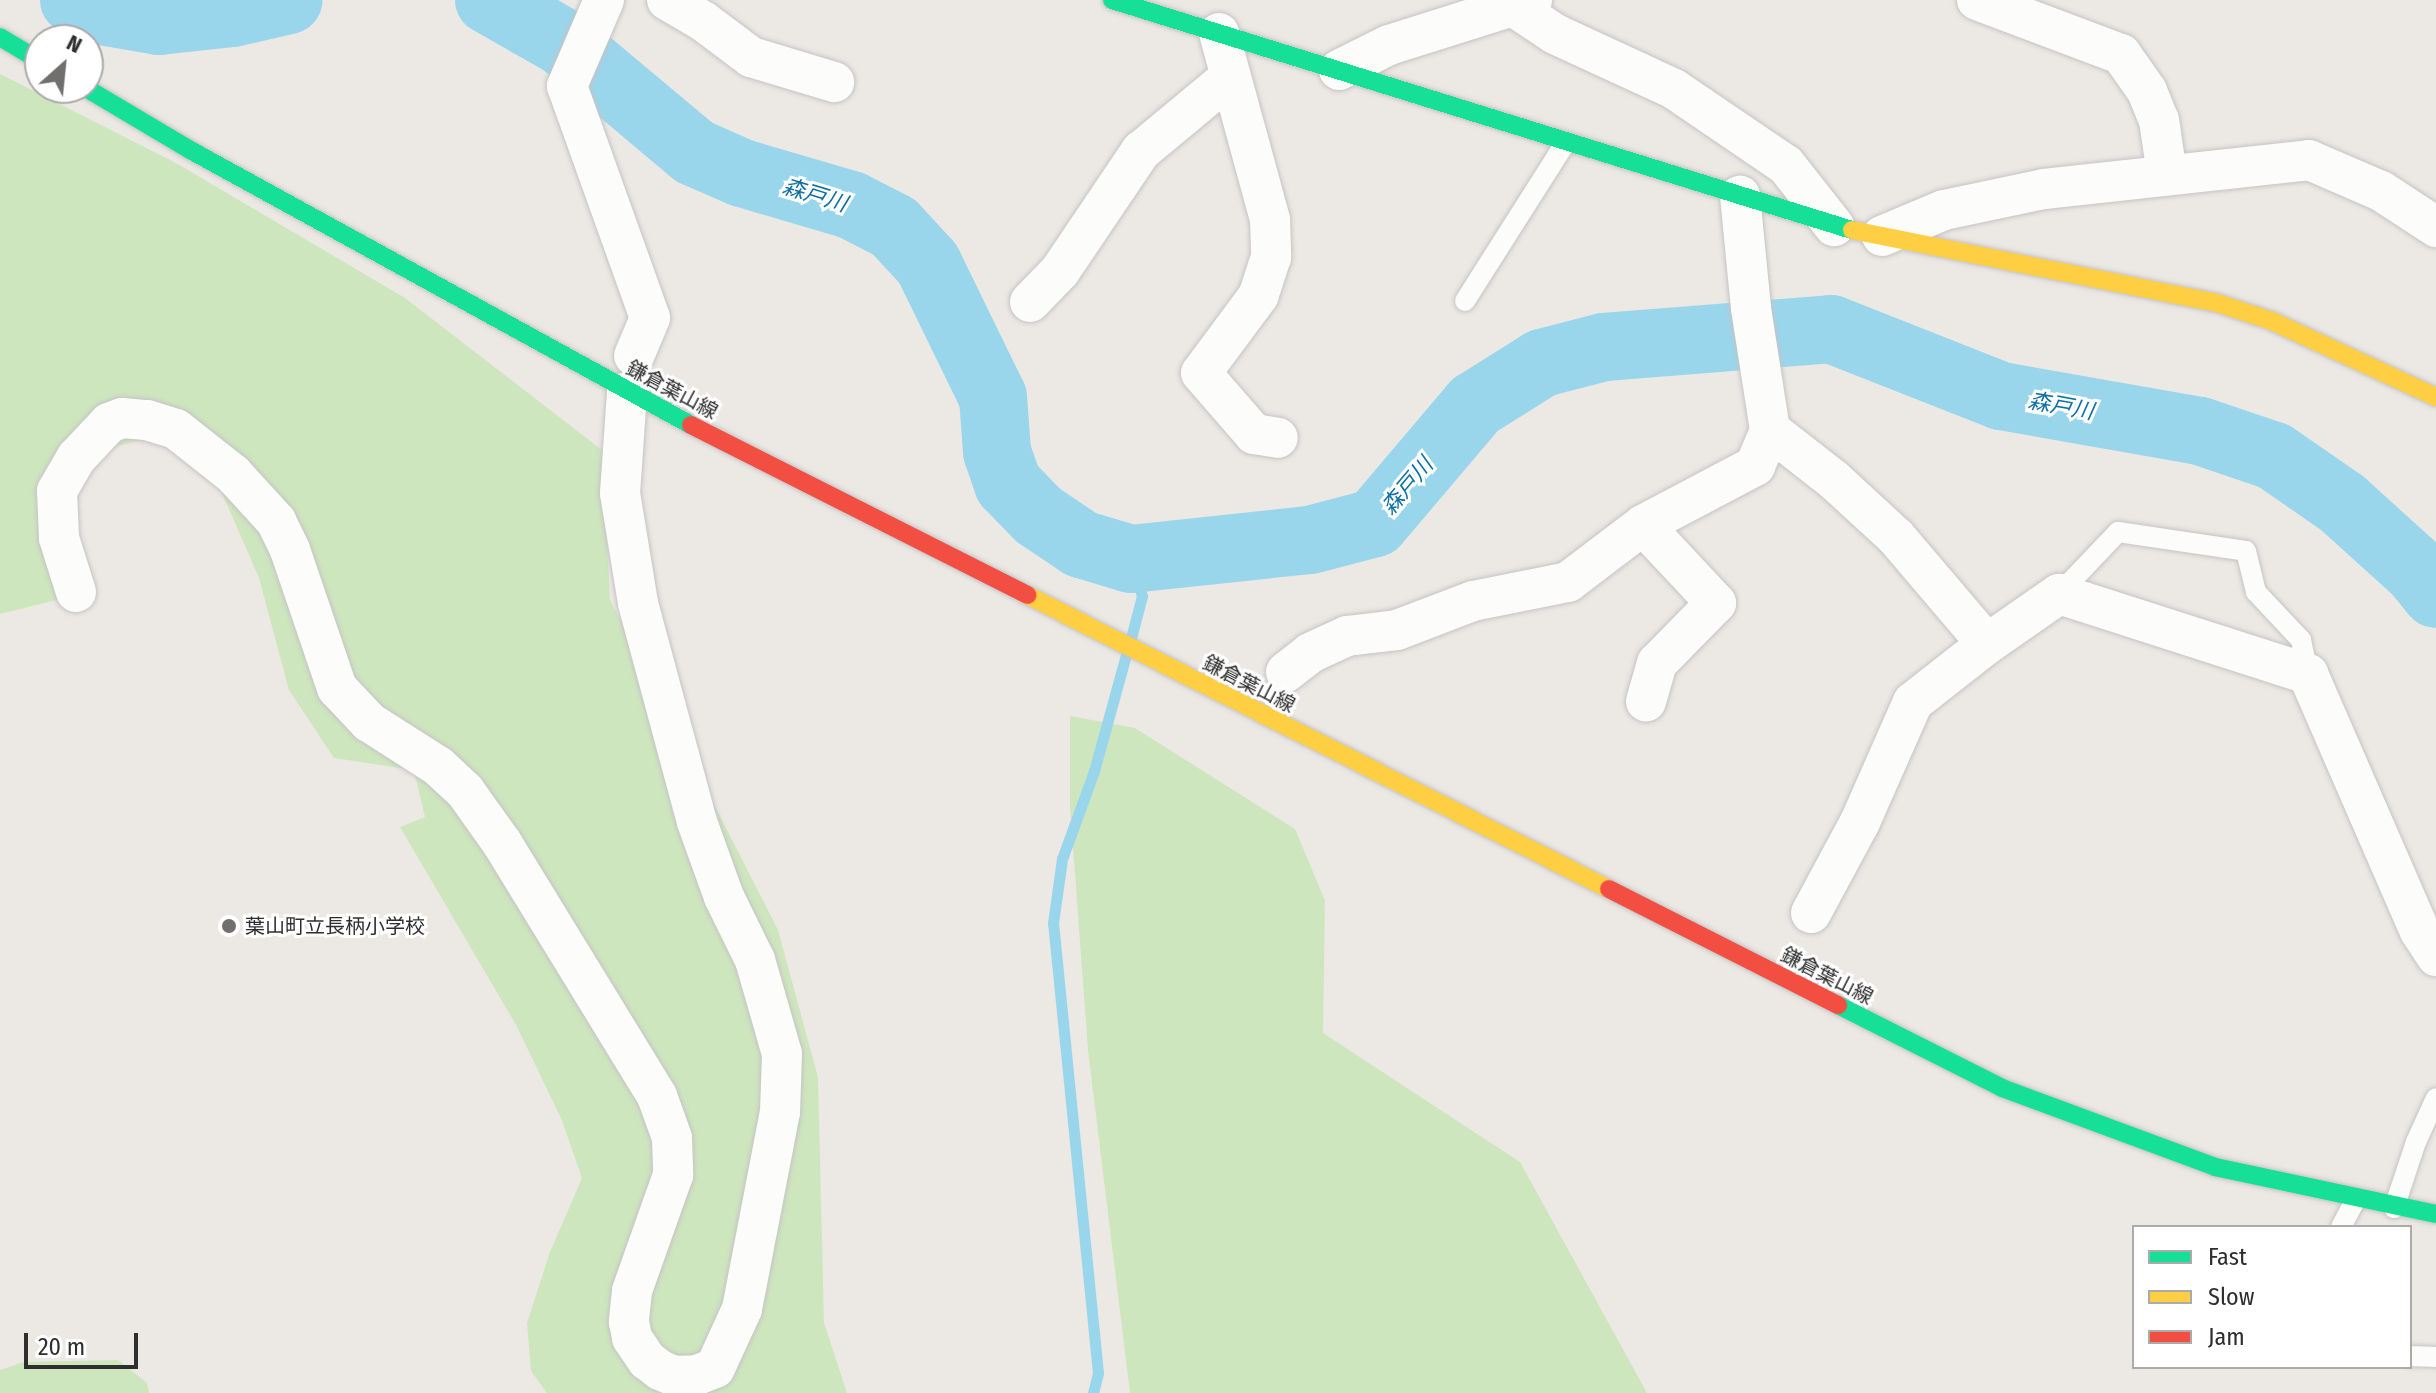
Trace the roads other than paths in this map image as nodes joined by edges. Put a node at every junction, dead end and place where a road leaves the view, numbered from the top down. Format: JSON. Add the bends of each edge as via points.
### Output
{"nodes":[{"id":1,"x":667,"y":0,"type":"edge"},
{"id":2,"x":1112,"y":0,"type":"edge"},
{"id":3,"x":1977,"y":0,"type":"edge"},
{"id":4,"x":1516,"y":2,"type":"edge"},
{"id":5,"x":601,"y":8,"type":"edge"},
{"id":6,"x":1216,"y":21,"type":"edge"},
{"id":7,"x":0,"y":37,"type":"edge"},
{"id":8,"x":24,"y":51,"type":"edge"},
{"id":9,"x":1339,"y":70,"type":"junction"},
{"id":10,"x":1230,"y":77,"type":"junction"},
{"id":11,"x":834,"y":82,"type":"dead end"},
{"id":12,"x":104,"y":97,"type":"edge"},
{"id":13,"x":1566,"y":142,"type":"junction"},
{"id":14,"x":2167,"y":174,"type":"junction"},
{"id":15,"x":1740,"y":196,"type":"junction"},
{"id":16,"x":1834,"y":226,"type":"junction"},
{"id":17,"x":2436,"y":227,"type":"edge"},
{"id":18,"x":1882,"y":236,"type":"junction"},
{"id":19,"x":1465,"y":301,"type":"dead end"},
{"id":20,"x":1030,"y":302,"type":"dead end"},
{"id":21,"x":630,"y":374,"type":"junction"},
{"id":22,"x":2436,"y":397,"type":"edge"},
{"id":23,"x":1770,"y":430,"type":"junction"},
{"id":24,"x":1278,"y":438,"type":"dead end"},
{"id":25,"x":1643,"y":525,"type":"junction"},
{"id":26,"x":76,"y":592,"type":"dead end"},
{"id":27,"x":2059,"y":594,"type":"junction"},
{"id":28,"x":1987,"y":644,"type":"junction"},
{"id":29,"x":1286,"y":672,"type":"dead end"},
{"id":30,"x":2308,"y":674,"type":"junction"},
{"id":31,"x":1646,"y":701,"type":"dead end"},
{"id":32,"x":1811,"y":913,"type":"dead end"},
{"id":33,"x":2436,"y":956,"type":"edge"},
{"id":34,"x":2436,"y":1098,"type":"edge"},
{"id":35,"x":2356,"y":1199,"type":"junction"},
{"id":36,"x":2394,"y":1208,"type":"junction"},
{"id":37,"x":2436,"y":1214,"type":"edge"},
{"id":38,"x":2342,"y":1225,"type":"edge"},
{"id":39,"x":2412,"y":1356,"type":"edge"},
{"id":40,"x":2436,"y":1357,"type":"edge"}],
"edges":[{"from":1,"to":11,"type":"street","via":[[751,57]]},
{"from":2,"to":6,"type":"main road"},
{"from":3,"to":14,"type":"street","via":[[2121,54],[2147,91],[2159,120]]},
{"from":4,"to":9,"type":"street","via":[[1389,45]]},
{"from":4,"to":16,"type":"street","via":[[1555,34],[1674,89],[1786,165]]},
{"from":5,"to":21,"type":"street","via":[[567,86],[650,318]]},
{"from":6,"to":9,"type":"main road"},
{"from":6,"to":10,"type":"street"},
{"from":7,"to":8,"type":"main road"},
{"from":9,"to":13,"type":"main road"},
{"from":10,"to":20,"type":"street","via":[[1141,151],[1060,271]]},
{"from":10,"to":24,"type":"street","via":[[1270,220],[1271,257],[1259,295],[1201,373],[1254,434]]},
{"from":12,"to":21,"type":"main road","name":"鎌倉葉山線"},
{"from":13,"to":15,"type":"main road"},
{"from":13,"to":19,"type":"lane"},
{"from":14,"to":17,"type":"street","via":[[2309,160],[2381,191]]},
{"from":14,"to":18,"type":"street","via":[[2044,189],[1944,210]]},
{"from":15,"to":16,"type":"main road"},
{"from":15,"to":23,"type":"street"},
{"from":16,"to":18,"type":"main road"},
{"from":18,"to":22,"type":"main road","via":[[2217,303],[2272,321]]},
{"from":21,"to":26,"type":"street","via":[[620,493],[638,603],[697,822],[724,897],[755,960],[782,1054],[780,1112],[742,1309],[715,1368],[674,1376],[647,1360],[632,1338],[632,1291],[673,1175],[672,1138],[657,1096],[465,791],[438,766],[369,722],[337,688],[276,521],[233,474],[176,429],[122,418],[109,423],[77,457],[57,491],[59,538]]},
{"from":21,"to":35,"type":"main road","name":"鎌倉葉山線","via":[[2002,1088],[2215,1167]]},
{"from":23,"to":25,"type":"street","via":[[1755,466]]},
{"from":23,"to":28,"type":"street","via":[[1896,537]]},
{"from":25,"to":29,"type":"street","via":[[1568,582],[1473,601],[1397,630],[1347,636],[1310,653]]},
{"from":25,"to":31,"type":"street","via":[[1716,603],[1657,663]]},
{"from":27,"to":28,"type":"street"},
{"from":27,"to":30,"type":"street"},
{"from":27,"to":30,"type":"lane","via":[[2118,532],[2246,551],[2256,592],[2301,640]]},
{"from":28,"to":32,"type":"street","via":[[1913,702],[1860,822]]},
{"from":30,"to":33,"type":"street","via":[[2420,931]]},
{"from":34,"to":36,"type":"lane"},
{"from":35,"to":36,"type":"main road","name":"鎌倉葉山線"},
{"from":35,"to":38,"type":"lane"},
{"from":36,"to":37,"type":"main road","name":"鎌倉葉山線"},
{"from":39,"to":40,"type":"lane"}]}
